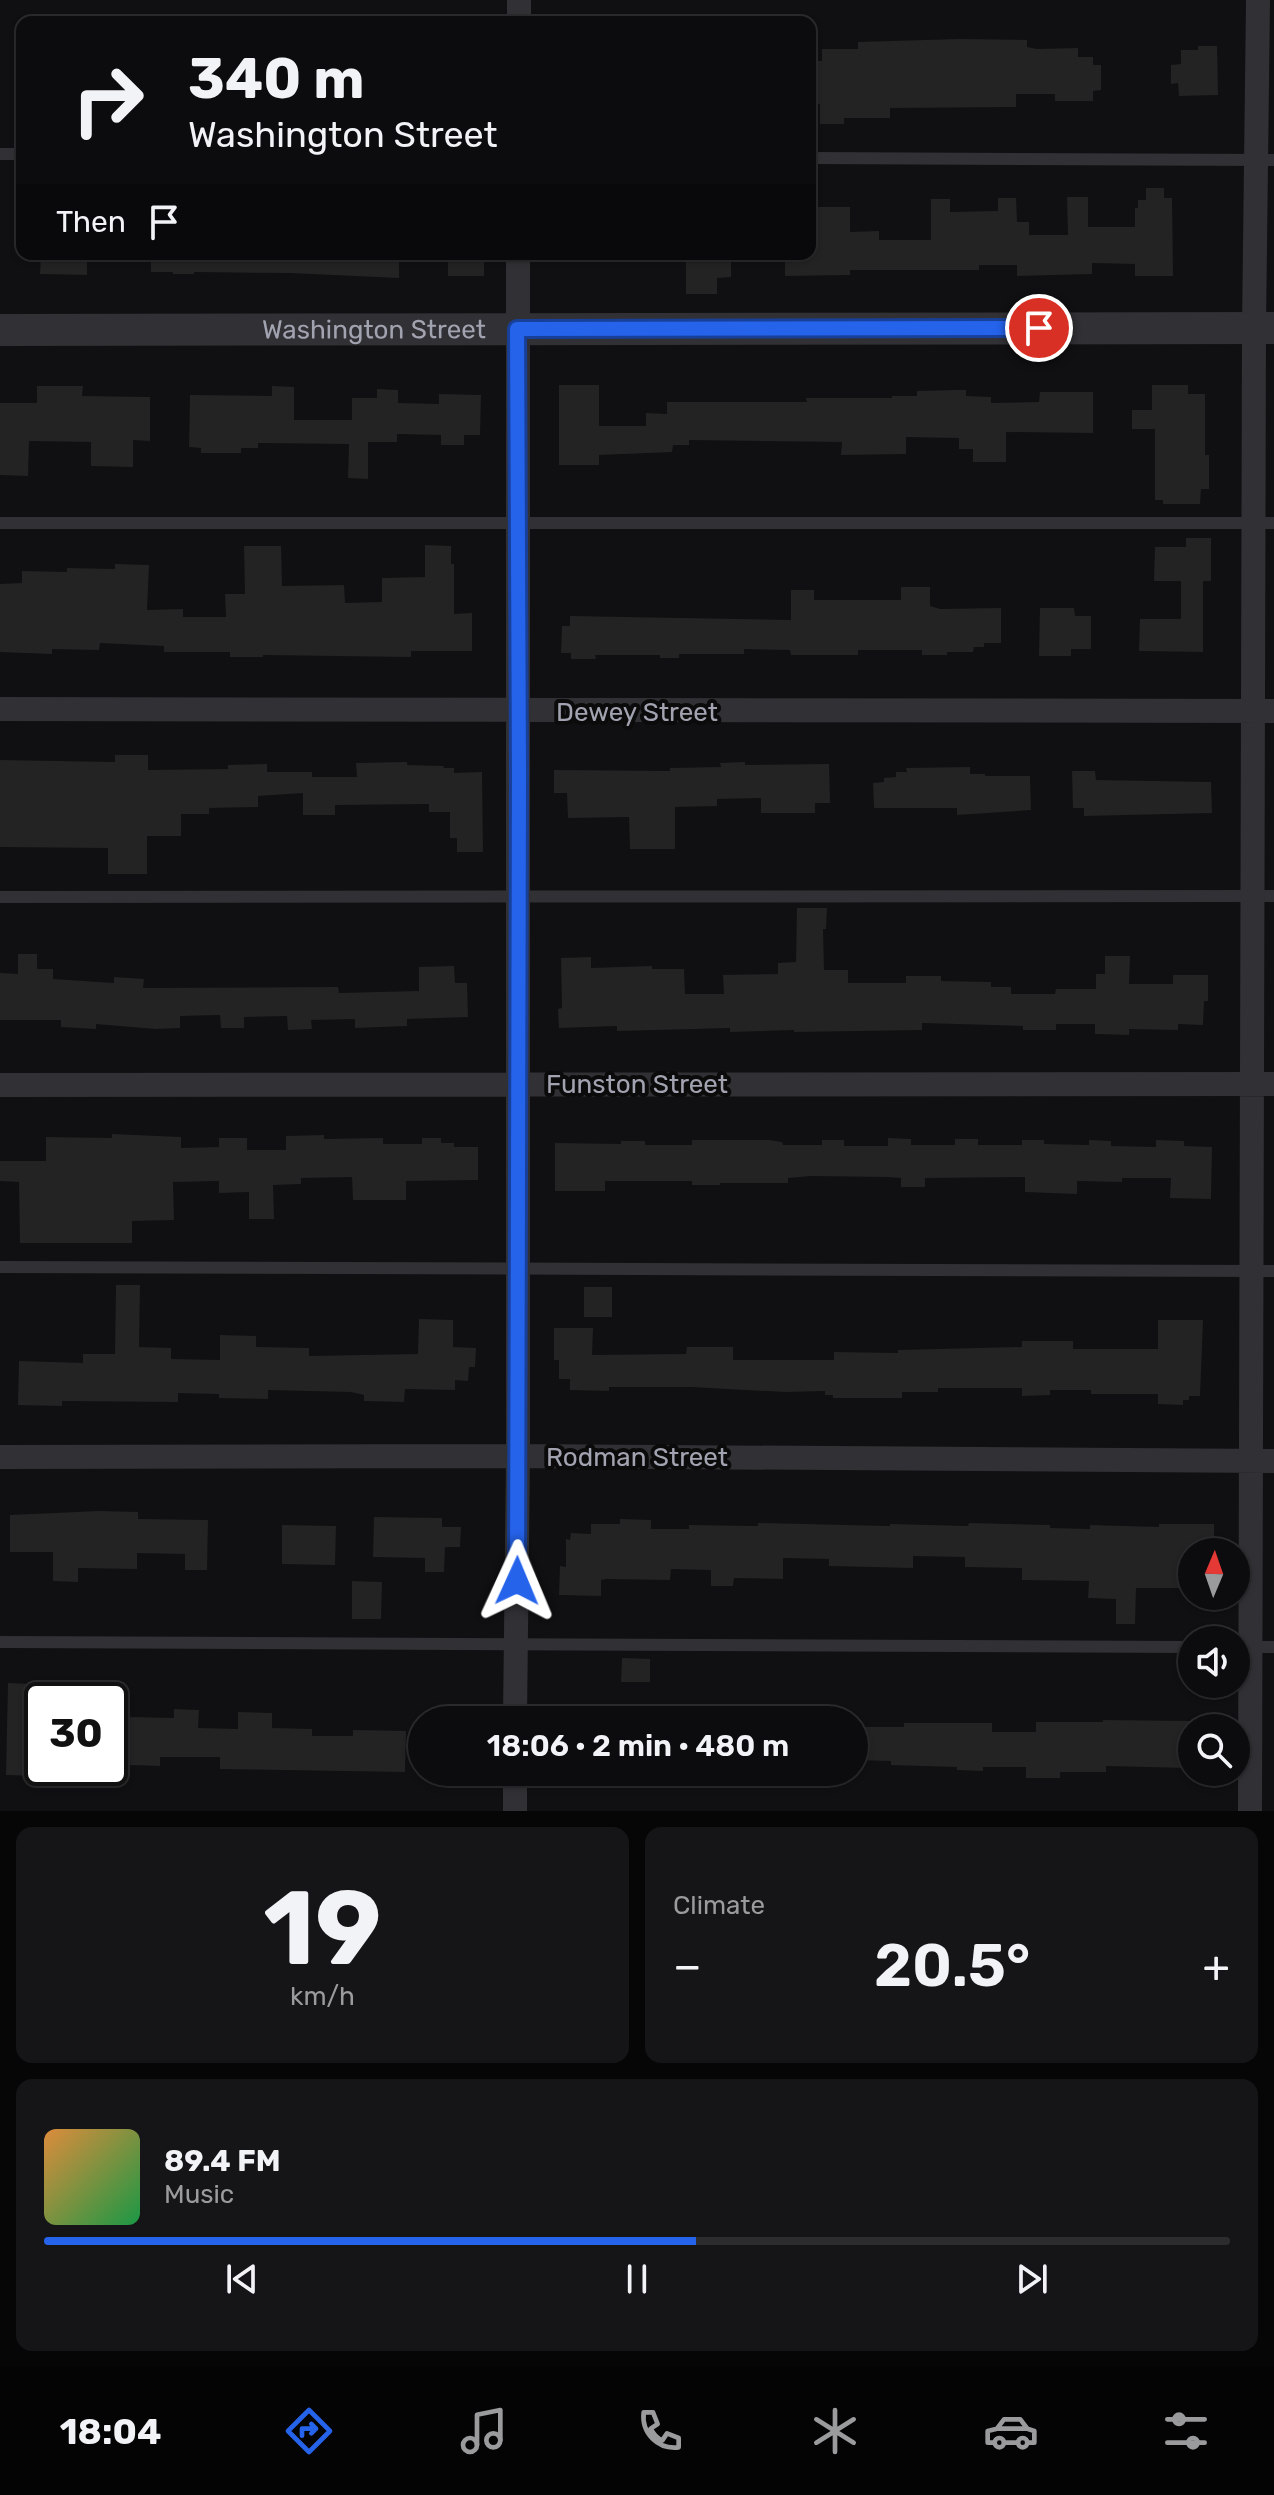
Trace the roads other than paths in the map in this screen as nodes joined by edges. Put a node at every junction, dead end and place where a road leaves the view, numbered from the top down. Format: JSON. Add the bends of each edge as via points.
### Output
{"nodes":[{"id":1,"x":1258,"y":0,"type":"edge"},
{"id":2,"x":816,"y":158,"type":"edge"},
{"id":3,"x":1265,"y":160,"type":"edge"},
{"id":4,"x":518,"y":260,"type":"edge"},
{"id":5,"x":1264,"y":328,"type":"edge"},
{"id":6,"x":517,"y":329,"type":"junction"},
{"id":7,"x":0,"y":330,"type":"edge"},
{"id":8,"x":518,"y":522,"type":"junction"},
{"id":9,"x":0,"y":523,"type":"edge"},
{"id":10,"x":1264,"y":523,"type":"edge"},
{"id":11,"x":0,"y":709,"type":"edge"},
{"id":12,"x":1264,"y":711,"type":"edge"},
{"id":13,"x":519,"y":712,"type":"junction"},
{"id":14,"x":1264,"y":896,"type":"edge"},
{"id":15,"x":0,"y":897,"type":"edge"},
{"id":16,"x":519,"y":898,"type":"junction"},
{"id":17,"x":518,"y":1084,"type":"junction"},
{"id":18,"x":1264,"y":1084,"type":"edge"},
{"id":19,"x":0,"y":1085,"type":"edge"},
{"id":20,"x":0,"y":1267,"type":"edge"},
{"id":21,"x":518,"y":1270,"type":"junction"},
{"id":22,"x":1263,"y":1270,"type":"edge"},
{"id":23,"x":518,"y":1456,"type":"junction"},
{"id":24,"x":0,"y":1457,"type":"edge"},
{"id":25,"x":1263,"y":1461,"type":"edge"},
{"id":26,"x":0,"y":1642,"type":"edge"},
{"id":27,"x":516,"y":1644,"type":"junction"},
{"id":28,"x":1178,"y":1647,"type":"edge"},
{"id":29,"x":1254,"y":1647,"type":"edge"},
{"id":30,"x":515,"y":1706,"type":"edge"},
{"id":31,"x":515,"y":1786,"type":"edge"},
{"id":32,"x":515,"y":1811,"type":"edge"},
{"id":33,"x":1250,"y":1811,"type":"edge"}],
"edges":[{"from":1,"to":3,"type":"street"},
{"from":2,"to":3,"type":"lane"},
{"from":3,"to":5,"type":"street"},
{"from":4,"to":6,"type":"street"},
{"from":5,"to":6,"type":"street","name":"Washington Street"},
{"from":5,"to":10,"type":"street"},
{"from":6,"to":7,"type":"street","name":"Washington Street"},
{"from":6,"to":8,"type":"street"},
{"from":8,"to":9,"type":"lane"},
{"from":8,"to":10,"type":"lane"},
{"from":8,"to":13,"type":"street"},
{"from":10,"to":12,"type":"street"},
{"from":11,"to":13,"type":"street","name":"Dewey Street"},
{"from":12,"to":13,"type":"street","name":"Dewey Street"},
{"from":12,"to":14,"type":"street"},
{"from":13,"to":16,"type":"street"},
{"from":14,"to":16,"type":"lane"},
{"from":14,"to":18,"type":"street"},
{"from":15,"to":16,"type":"lane"},
{"from":16,"to":17,"type":"street"},
{"from":17,"to":18,"type":"street","name":"Funston Street"},
{"from":17,"to":19,"type":"street","name":"Funston Street"},
{"from":17,"to":21,"type":"street"},
{"from":18,"to":22,"type":"street"},
{"from":20,"to":21,"type":"lane"},
{"from":21,"to":22,"type":"lane"},
{"from":21,"to":23,"type":"street"},
{"from":22,"to":25,"type":"street"},
{"from":23,"to":24,"type":"street","name":"Rodman Street"},
{"from":23,"to":25,"type":"street","name":"Rodman Street"},
{"from":23,"to":27,"type":"street"},
{"from":25,"to":29,"type":"street"},
{"from":26,"to":27,"type":"lane"},
{"from":27,"to":28,"type":"lane"},
{"from":27,"to":30,"type":"street"},
{"from":29,"to":33,"type":"street"},
{"from":31,"to":32,"type":"street"}]}
